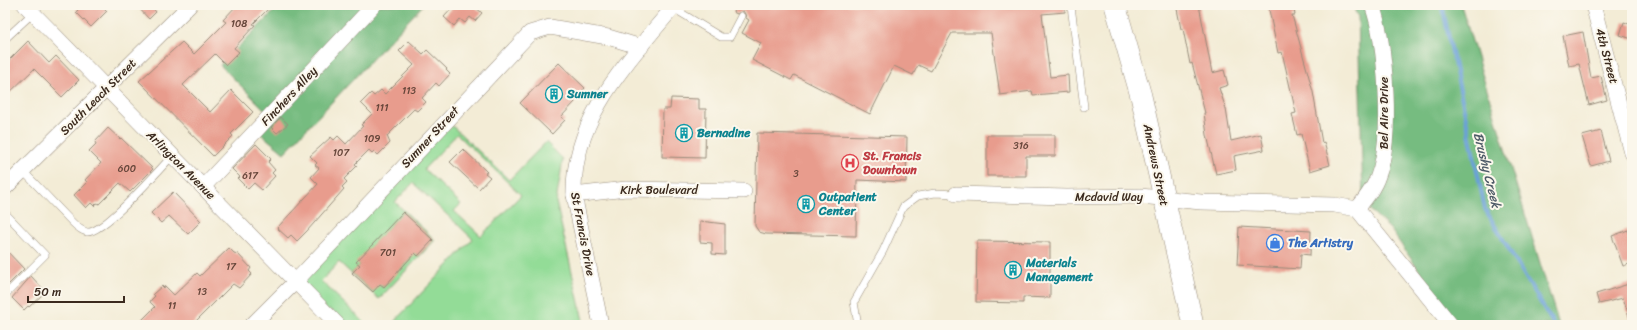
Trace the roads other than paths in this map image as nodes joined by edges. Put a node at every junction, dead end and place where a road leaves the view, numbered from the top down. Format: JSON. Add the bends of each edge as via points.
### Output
{"nodes":[{"id":1,"x":190,"y":5,"type":"edge"},
{"id":2,"x":374,"y":5,"type":"edge"},
{"id":3,"x":1116,"y":5,"type":"edge"},
{"id":4,"x":1372,"y":5,"type":"edge"},
{"id":5,"x":1593,"y":5,"type":"edge"},
{"id":6,"x":674,"y":6,"type":"edge"},
{"id":7,"x":1071,"y":6,"type":"dead end"},
{"id":8,"x":29,"y":9,"type":"edge"},
{"id":9,"x":741,"y":16,"type":"dead end"},
{"id":10,"x":5,"y":39,"type":"edge"},
{"id":11,"x":640,"y":47,"type":"junction"},
{"id":12,"x":106,"y":89,"type":"junction"},
{"id":13,"x":1084,"y":107,"type":"dead end"},
{"id":14,"x":1632,"y":153,"type":"edge"},
{"id":15,"x":172,"y":156,"type":"junction"},
{"id":16,"x":23,"y":171,"type":"junction"},
{"id":17,"x":203,"y":187,"type":"junction"},
{"id":18,"x":5,"y":188,"type":"edge"},
{"id":19,"x":744,"y":191,"type":"dead end"},
{"id":20,"x":956,"y":194,"type":"joint"},
{"id":21,"x":574,"y":195,"type":"junction"},
{"id":22,"x":1163,"y":199,"type":"junction"},
{"id":23,"x":1357,"y":209,"type":"junction"},
{"id":24,"x":5,"y":214,"type":"edge"},
{"id":25,"x":295,"y":282,"type":"junction"},
{"id":26,"x":5,"y":296,"type":"edge"},
{"id":27,"x":252,"y":325,"type":"edge"},
{"id":28,"x":338,"y":325,"type":"edge"},
{"id":29,"x":601,"y":325,"type":"edge"},
{"id":30,"x":858,"y":325,"type":"edge"},
{"id":31,"x":1193,"y":325,"type":"edge"},
{"id":32,"x":1451,"y":325,"type":"edge"}],
"edges":[{"from":1,"to":12,"type":"street","name":"South Leach Street"},
{"from":2,"to":17,"type":"street","name":"Finchers Alley"},
{"from":3,"to":22,"type":"street","name":"Andrews Street","via":[[1141,96]]},
{"from":4,"to":23,"type":"street","name":"Bel Aire Drive","via":[[1381,44],[1386,88],[1385,142],[1378,176]]},
{"from":5,"to":14,"type":"street","name":"4th Street"},
{"from":6,"to":9,"type":"lane","via":[[721,37],[730,37]]},
{"from":6,"to":11,"type":"street","name":"St Francis Drive"},
{"from":7,"to":13,"type":"lane"},
{"from":8,"to":10,"type":"lane"},
{"from":8,"to":12,"type":"street","name":"Arlington Avenue"},
{"from":11,"to":21,"type":"street","name":"St Francis Drive","via":[[609,88],[587,126],[575,164]]},
{"from":11,"to":25,"type":"street","name":"Sumner Street","via":[[608,37],[550,27],[530,33]]},
{"from":12,"to":15,"type":"street","name":"Arlington Avenue"},
{"from":12,"to":16,"type":"street","name":"South Leach Street"},
{"from":15,"to":16,"type":"lane","via":[[112,219],[87,232],[76,225]]},
{"from":15,"to":17,"type":"street","name":"Arlington Avenue"},
{"from":16,"to":18,"type":"street","name":"South Leach Street"},
{"from":17,"to":25,"type":"street","name":"Arlington Avenue"},
{"from":19,"to":21,"type":"street","name":"Kirk Boulevard","via":[[626,189]]},
{"from":20,"to":22,"type":"street","name":"Mcdavid Way","via":[[1140,196]]},
{"from":20,"to":30,"type":"lane","via":[[935,193],[918,196],[903,207],[883,251],[854,302]]},
{"from":21,"to":29,"type":"street","name":"St Francis Drive"},
{"from":22,"to":23,"type":"street","name":"Mcdavid Way","via":[[1335,205]]},
{"from":22,"to":31,"type":"street","name":"Andrews Street"},
{"from":23,"to":32,"type":"street"},
{"from":24,"to":26,"type":"lane","via":[[45,255]]},
{"from":25,"to":27,"type":"street","name":"Sumner Street"},
{"from":25,"to":28,"type":"street","name":"Arlington Avenue"}]}
